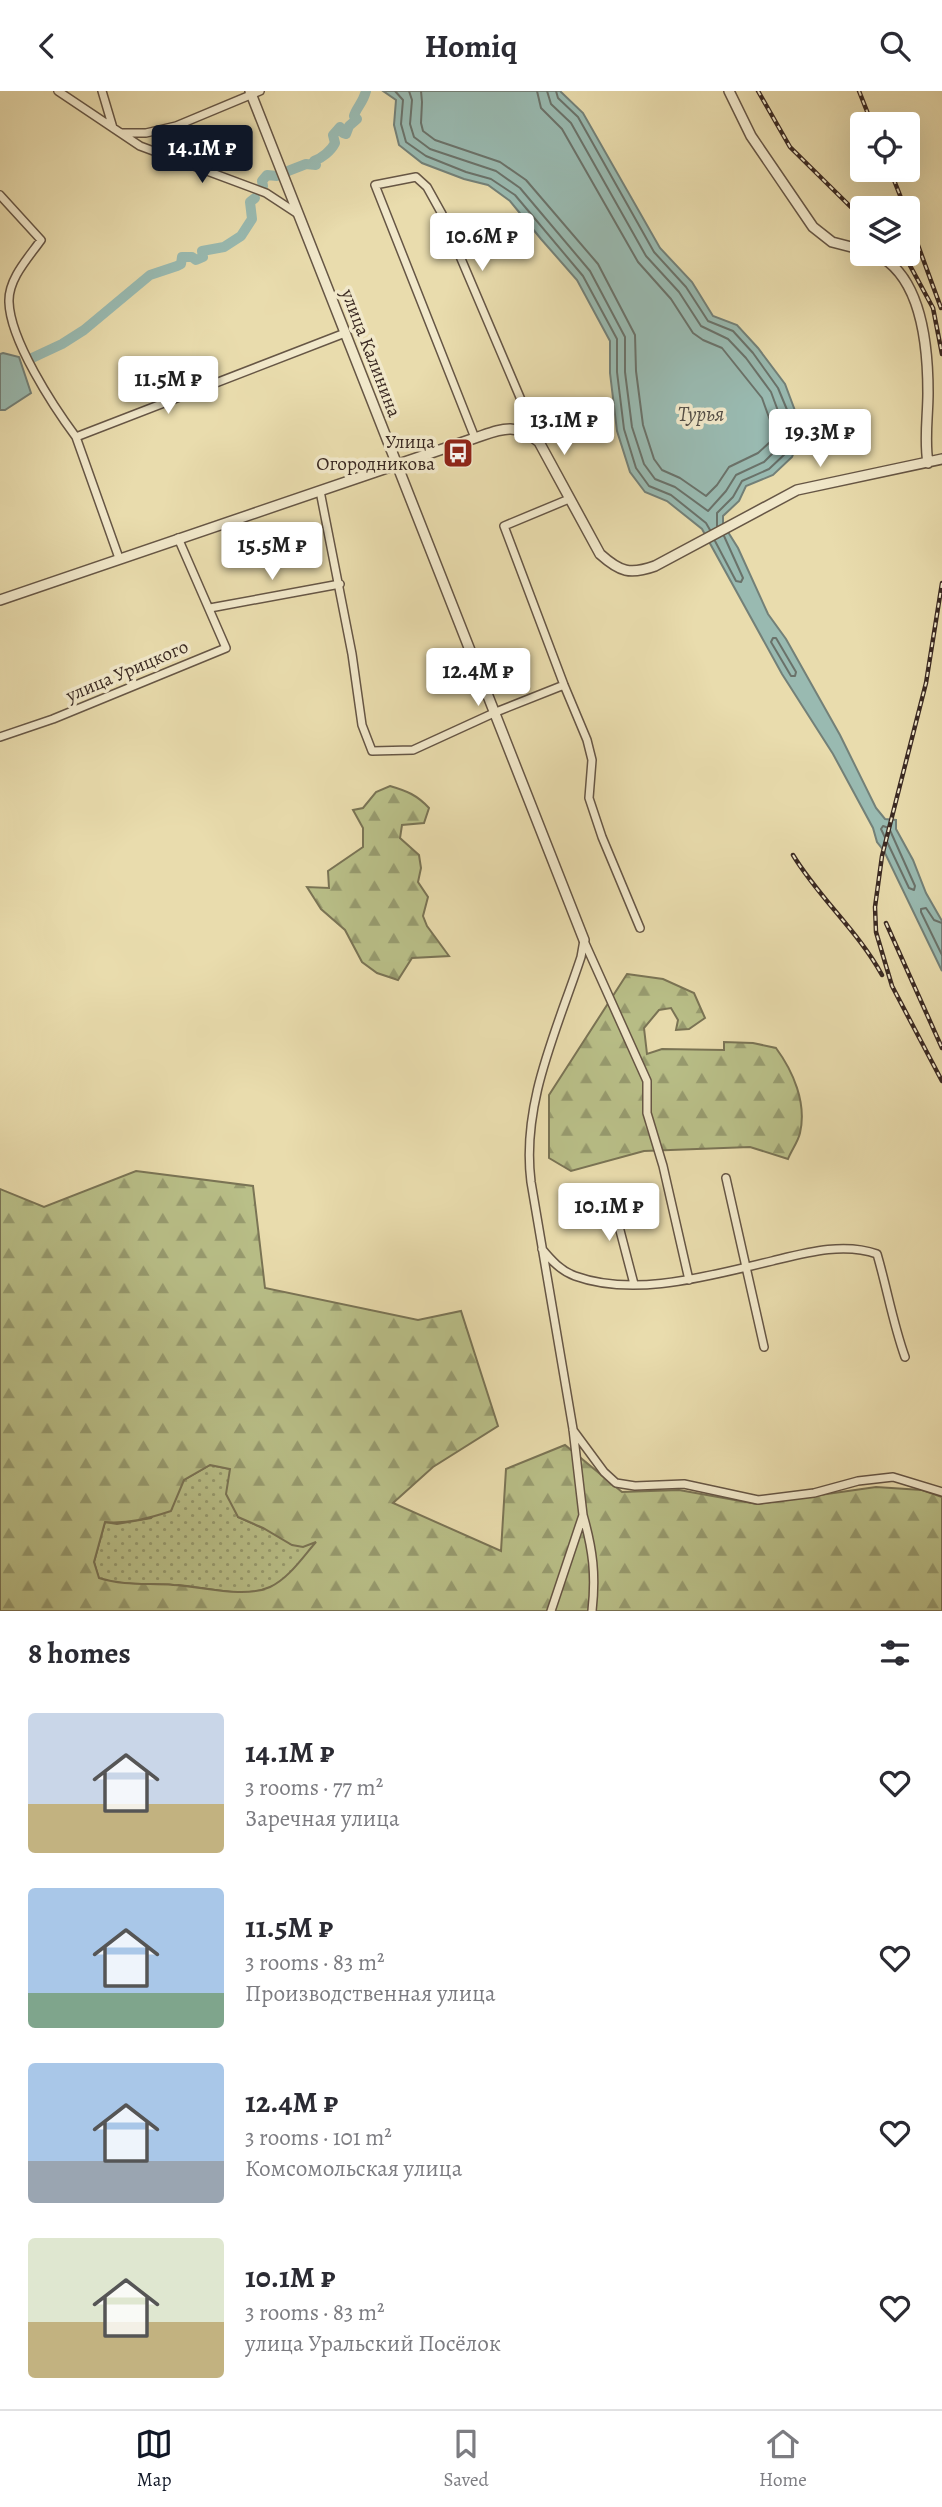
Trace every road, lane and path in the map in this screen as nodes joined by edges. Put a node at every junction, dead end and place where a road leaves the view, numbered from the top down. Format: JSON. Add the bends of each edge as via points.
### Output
{"nodes":[{"id":1,"x":58,"y":91,"type":"edge"},
{"id":2,"x":102,"y":91,"type":"edge"},
{"id":3,"x":729,"y":91,"type":"edge"},
{"id":4,"x":254,"y":92,"type":"edge"},
{"id":5,"x":113,"y":128,"type":"junction"},
{"id":6,"x":121,"y":133,"type":"junction"},
{"id":7,"x":0,"y":195,"type":"edge"},
{"id":8,"x":299,"y":215,"type":"junction"},
{"id":9,"x":850,"y":247,"type":"edge"},
{"id":10,"x":895,"y":266,"type":"edge"},
{"id":11,"x":345,"y":333,"type":"junction"},
{"id":12,"x":76,"y":436,"type":"junction"},
{"id":13,"x":475,"y":438,"type":"junction"},
{"id":14,"x":539,"y":442,"type":"junction"},
{"id":15,"x":942,"y":459,"type":"edge"},
{"id":16,"x":928,"y":463,"type":"junction"},
{"id":17,"x":397,"y":466,"type":"junction"},
{"id":18,"x":320,"y":491,"type":"junction"},
{"id":19,"x":569,"y":499,"type":"junction"},
{"id":20,"x":178,"y":538,"type":"junction"},
{"id":21,"x":119,"y":558,"type":"junction"},
{"id":22,"x":340,"y":584,"type":"junction"},
{"id":23,"x":0,"y":600,"type":"edge"},
{"id":24,"x":210,"y":608,"type":"junction"},
{"id":25,"x":564,"y":685,"type":"junction"},
{"id":26,"x":496,"y":712,"type":"junction"},
{"id":27,"x":0,"y":737,"type":"edge"},
{"id":28,"x":640,"y":928,"type":"dead end"},
{"id":29,"x":584,"y":940,"type":"junction"},
{"id":30,"x":726,"y":1178,"type":"dead end"},
{"id":31,"x":611,"y":1196,"type":"dead end"},
{"id":32,"x":542,"y":1249,"type":"junction"},
{"id":33,"x":747,"y":1267,"type":"junction"},
{"id":34,"x":689,"y":1280,"type":"junction"},
{"id":35,"x":634,"y":1284,"type":"junction"},
{"id":36,"x":764,"y":1347,"type":"dead end"},
{"id":37,"x":905,"y":1357,"type":"dead end"},
{"id":38,"x":573,"y":1429,"type":"junction"},
{"id":39,"x":942,"y":1492,"type":"edge"},
{"id":40,"x":583,"y":1515,"type":"junction"},
{"id":41,"x":551,"y":1611,"type":"edge"},
{"id":42,"x":592,"y":1611,"type":"edge"}],
"edges":[{"from":1,"to":5,"type":"street"},
{"from":2,"to":5,"type":"street"},
{"from":3,"to":9,"type":"street","via":[[751,136],[813,227],[832,242]]},
{"from":4,"to":6,"type":"street","via":[[176,126]]},
{"from":4,"to":8,"type":"street","name":"улица Калинина"},
{"from":5,"to":6,"type":"street"},
{"from":6,"to":8,"type":"street","via":[[169,158],[266,193]]},
{"from":7,"to":12,"type":"street","via":[[41,240],[12,285],[8,301],[16,334],[56,410]]},
{"from":8,"to":11,"type":"street","name":"улица Калинина"},
{"from":10,"to":16,"type":"street","via":[[922,328],[928,373]]},
{"from":11,"to":12,"type":"street"},
{"from":11,"to":17,"type":"street","name":"улица Калинина"},
{"from":12,"to":21,"type":"street"},
{"from":13,"to":14,"type":"street","via":[[511,428]]},
{"from":13,"to":14,"type":"street","via":[[374,185],[416,177],[427,187]]},
{"from":13,"to":17,"type":"street"},
{"from":14,"to":19,"type":"street"},
{"from":15,"to":16,"type":"street"},
{"from":16,"to":19,"type":"street","via":[[797,491],[640,571],[624,571],[600,554]]},
{"from":17,"to":18,"type":"street"},
{"from":17,"to":26,"type":"street","name":"улица Калинина"},
{"from":18,"to":20,"type":"street"},
{"from":18,"to":22,"type":"street"},
{"from":19,"to":25,"type":"street","via":[[504,526]]},
{"from":20,"to":21,"type":"street"},
{"from":20,"to":24,"type":"street","name":"улица Урицкого"},
{"from":21,"to":23,"type":"street"},
{"from":22,"to":24,"type":"street"},
{"from":22,"to":26,"type":"street","via":[[362,725],[372,751],[413,750]]},
{"from":24,"to":27,"type":"street","name":"улица Урицкого","via":[[226,648]]},
{"from":25,"to":26,"type":"street"},
{"from":25,"to":28,"type":"street","via":[[592,760],[589,798]]},
{"from":26,"to":29,"type":"street","name":"улица Калинина"},
{"from":29,"to":32,"type":"street","via":[[529,1132],[528,1157]]},
{"from":29,"to":34,"type":"street","via":[[647,1081],[647,1113]]},
{"from":30,"to":33,"type":"street"},
{"from":31,"to":35,"type":"street"},
{"from":32,"to":35,"type":"street","via":[[575,1276]]},
{"from":32,"to":38,"type":"street"},
{"from":33,"to":34,"type":"street"},
{"from":33,"to":36,"type":"street"},
{"from":33,"to":37,"type":"street","via":[[815,1251],[877,1254]]},
{"from":34,"to":35,"type":"street"},
{"from":38,"to":39,"type":"street","via":[[616,1483],[684,1484],[758,1500],[893,1477]]},
{"from":38,"to":40,"type":"street"},
{"from":40,"to":41,"type":"street"},
{"from":40,"to":42,"type":"street","via":[[596,1581]]}]}
